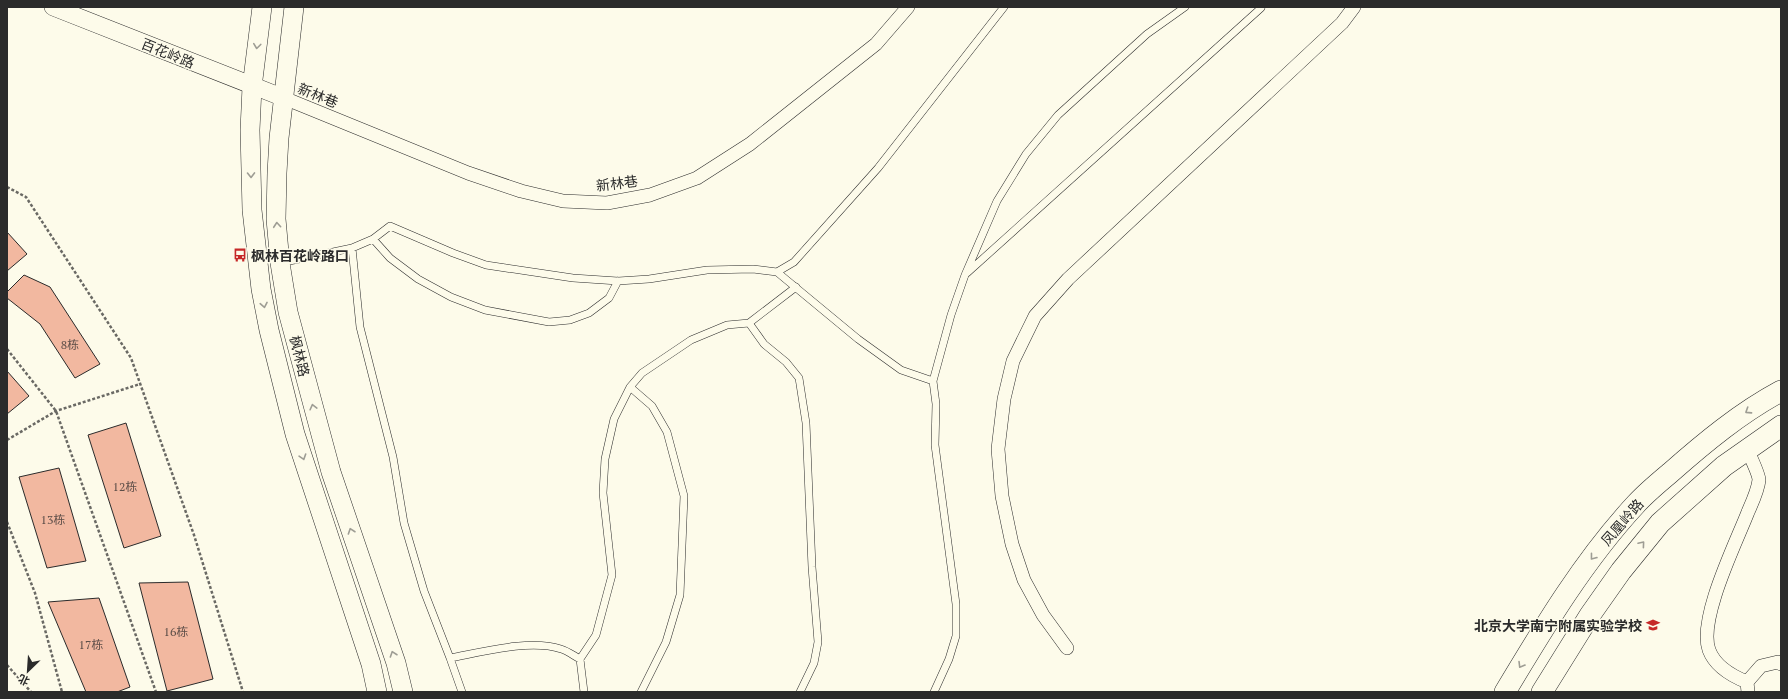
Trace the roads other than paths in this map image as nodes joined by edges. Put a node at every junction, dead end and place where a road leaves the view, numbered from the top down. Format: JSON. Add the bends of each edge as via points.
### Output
{"nodes":[{"id":1,"x":53,"y":7,"type":"edge"},
{"id":2,"x":262,"y":7,"type":"edge"},
{"id":3,"x":294,"y":7,"type":"edge"},
{"id":4,"x":908,"y":7,"type":"edge"},
{"id":5,"x":1004,"y":7,"type":"edge"},
{"id":6,"x":1185,"y":7,"type":"edge"},
{"id":7,"x":1261,"y":7,"type":"edge"},
{"id":8,"x":1354,"y":7,"type":"edge"},
{"id":9,"x":252,"y":87,"type":"junction"},
{"id":10,"x":284,"y":98,"type":"junction"},
{"id":11,"x":373,"y":240,"type":"junction"},
{"id":12,"x":352,"y":248,"type":"junction"},
{"id":13,"x":280,"y":263,"type":"junction"},
{"id":14,"x":776,"y":272,"type":"junction"},
{"id":15,"x":966,"y":275,"type":"junction"},
{"id":16,"x":618,"y":281,"type":"junction"},
{"id":17,"x":796,"y":287,"type":"junction"},
{"id":18,"x":749,"y":323,"type":"junction"},
{"id":19,"x":933,"y":381,"type":"junction"},
{"id":20,"x":630,"y":387,"type":"junction"},
{"id":21,"x":1781,"y":391,"type":"edge"},
{"id":22,"x":1781,"y":426,"type":"edge"},
{"id":23,"x":1747,"y":449,"type":"junction"},
{"id":24,"x":1067,"y":648,"type":"dead end"},
{"id":25,"x":1567,"y":651,"type":"junction"},
{"id":26,"x":450,"y":658,"type":"junction"},
{"id":27,"x":580,"y":659,"type":"junction"},
{"id":28,"x":1781,"y":664,"type":"edge"},
{"id":29,"x":1748,"y":687,"type":"edge"},
{"id":30,"x":377,"y":692,"type":"edge"},
{"id":31,"x":403,"y":692,"type":"edge"},
{"id":32,"x":462,"y":692,"type":"edge"},
{"id":33,"x":584,"y":692,"type":"edge"},
{"id":34,"x":641,"y":692,"type":"edge"},
{"id":35,"x":800,"y":692,"type":"edge"},
{"id":36,"x":934,"y":692,"type":"edge"},
{"id":37,"x":1505,"y":692,"type":"edge"},
{"id":38,"x":1542,"y":692,"type":"edge"},
{"id":39,"x":1551,"y":692,"type":"edge"}],
"edges":[{"from":1,"to":9,"type":"street","name":"百花岭路"},
{"from":2,"to":9,"type":"main road","name":"枫林路","one_way":true},
{"from":3,"to":10,"type":"main road","name":"枫林路"},
{"from":4,"to":10,"type":"street","name":"新林巷","via":[[876,44],[750,144],[696,178],[650,195],[607,203],[563,201],[521,191],[468,173]]},
{"from":5,"to":14,"type":"lane","via":[[878,168],[794,262]]},
{"from":6,"to":15,"type":"lane","via":[[1147,34],[1058,115],[1026,154],[997,201]]},
{"from":7,"to":15,"type":"lane"},
{"from":8,"to":24,"type":"street","via":[[1342,23],[1068,279],[1035,316],[1013,361],[1004,399],[998,449],[1002,496],[1012,544],[1024,580],[1043,615]]},
{"from":9,"to":10,"type":"street","name":"百花岭路"},
{"from":9,"to":30,"type":"main road","name":"枫林路","one_way":true,"via":[[252,210],[255,252],[269,330],[295,434],[371,664]]},
{"from":13,"to":10,"type":"main road","name":"枫林路","one_way":true,"via":[[276,219]]},
{"from":11,"to":12,"type":"lane"},
{"from":11,"to":16,"type":"lane","via":[[390,226],[486,265],[573,278]]},
{"from":11,"to":16,"type":"lane","via":[[390,258],[418,279],[451,297],[485,310],[549,322],[570,320],[589,313],[609,298]]},
{"from":12,"to":13,"type":"lane"},
{"from":12,"to":26,"type":"lane","via":[[360,327],[394,457],[404,523],[424,591]]},
{"from":31,"to":13,"type":"main road","name":"枫林路","one_way":true,"via":[[396,663],[331,472],[288,312]]},
{"from":14,"to":16,"type":"lane","via":[[753,269],[707,270]]},
{"from":14,"to":17,"type":"lane"},
{"from":15,"to":19,"type":"lane","via":[[951,315]]},
{"from":17,"to":18,"type":"lane"},
{"from":17,"to":19,"type":"lane","via":[[858,339],[901,370]]},
{"from":18,"to":20,"type":"lane","via":[[727,325],[691,340],[642,373]]},
{"from":18,"to":35,"type":"lane","via":[[764,344],[786,362],[799,378],[806,423],[818,642],[814,663]]},
{"from":19,"to":36,"type":"lane","via":[[936,404],[935,445],[956,604],[956,636]]},
{"from":20,"to":27,"type":"lane","via":[[614,419],[605,459],[604,493],[612,575],[596,635]]},
{"from":20,"to":34,"type":"lane","via":[[652,406],[667,432],[684,496],[680,595],[666,642]]},
{"from":21,"to":37,"type":"main road","name":"凤凰岭路","one_way":true,"via":[[1702,445],[1637,503],[1588,563],[1535,641]]},
{"from":22,"to":23,"type":"main road","name":"凤凰岭路"},
{"from":25,"to":23,"type":"main road","name":"凤凰岭路","one_way":true,"via":[[1621,571],[1660,523]]},
{"from":23,"to":29,"type":"street","via":[[1759,479],[1710,609],[1706,631],[1709,650],[1720,667]]},
{"from":25,"to":38,"type":"main road","name":"凤凰岭路"},
{"from":25,"to":39,"type":"main road"},
{"from":26,"to":27,"type":"lane","via":[[500,648],[532,645],[561,649]]},
{"from":26,"to":32,"type":"lane"},
{"from":27,"to":33,"type":"lane"},
{"from":28,"to":29,"type":"street","via":[[1778,662],[1761,666]]}]}
